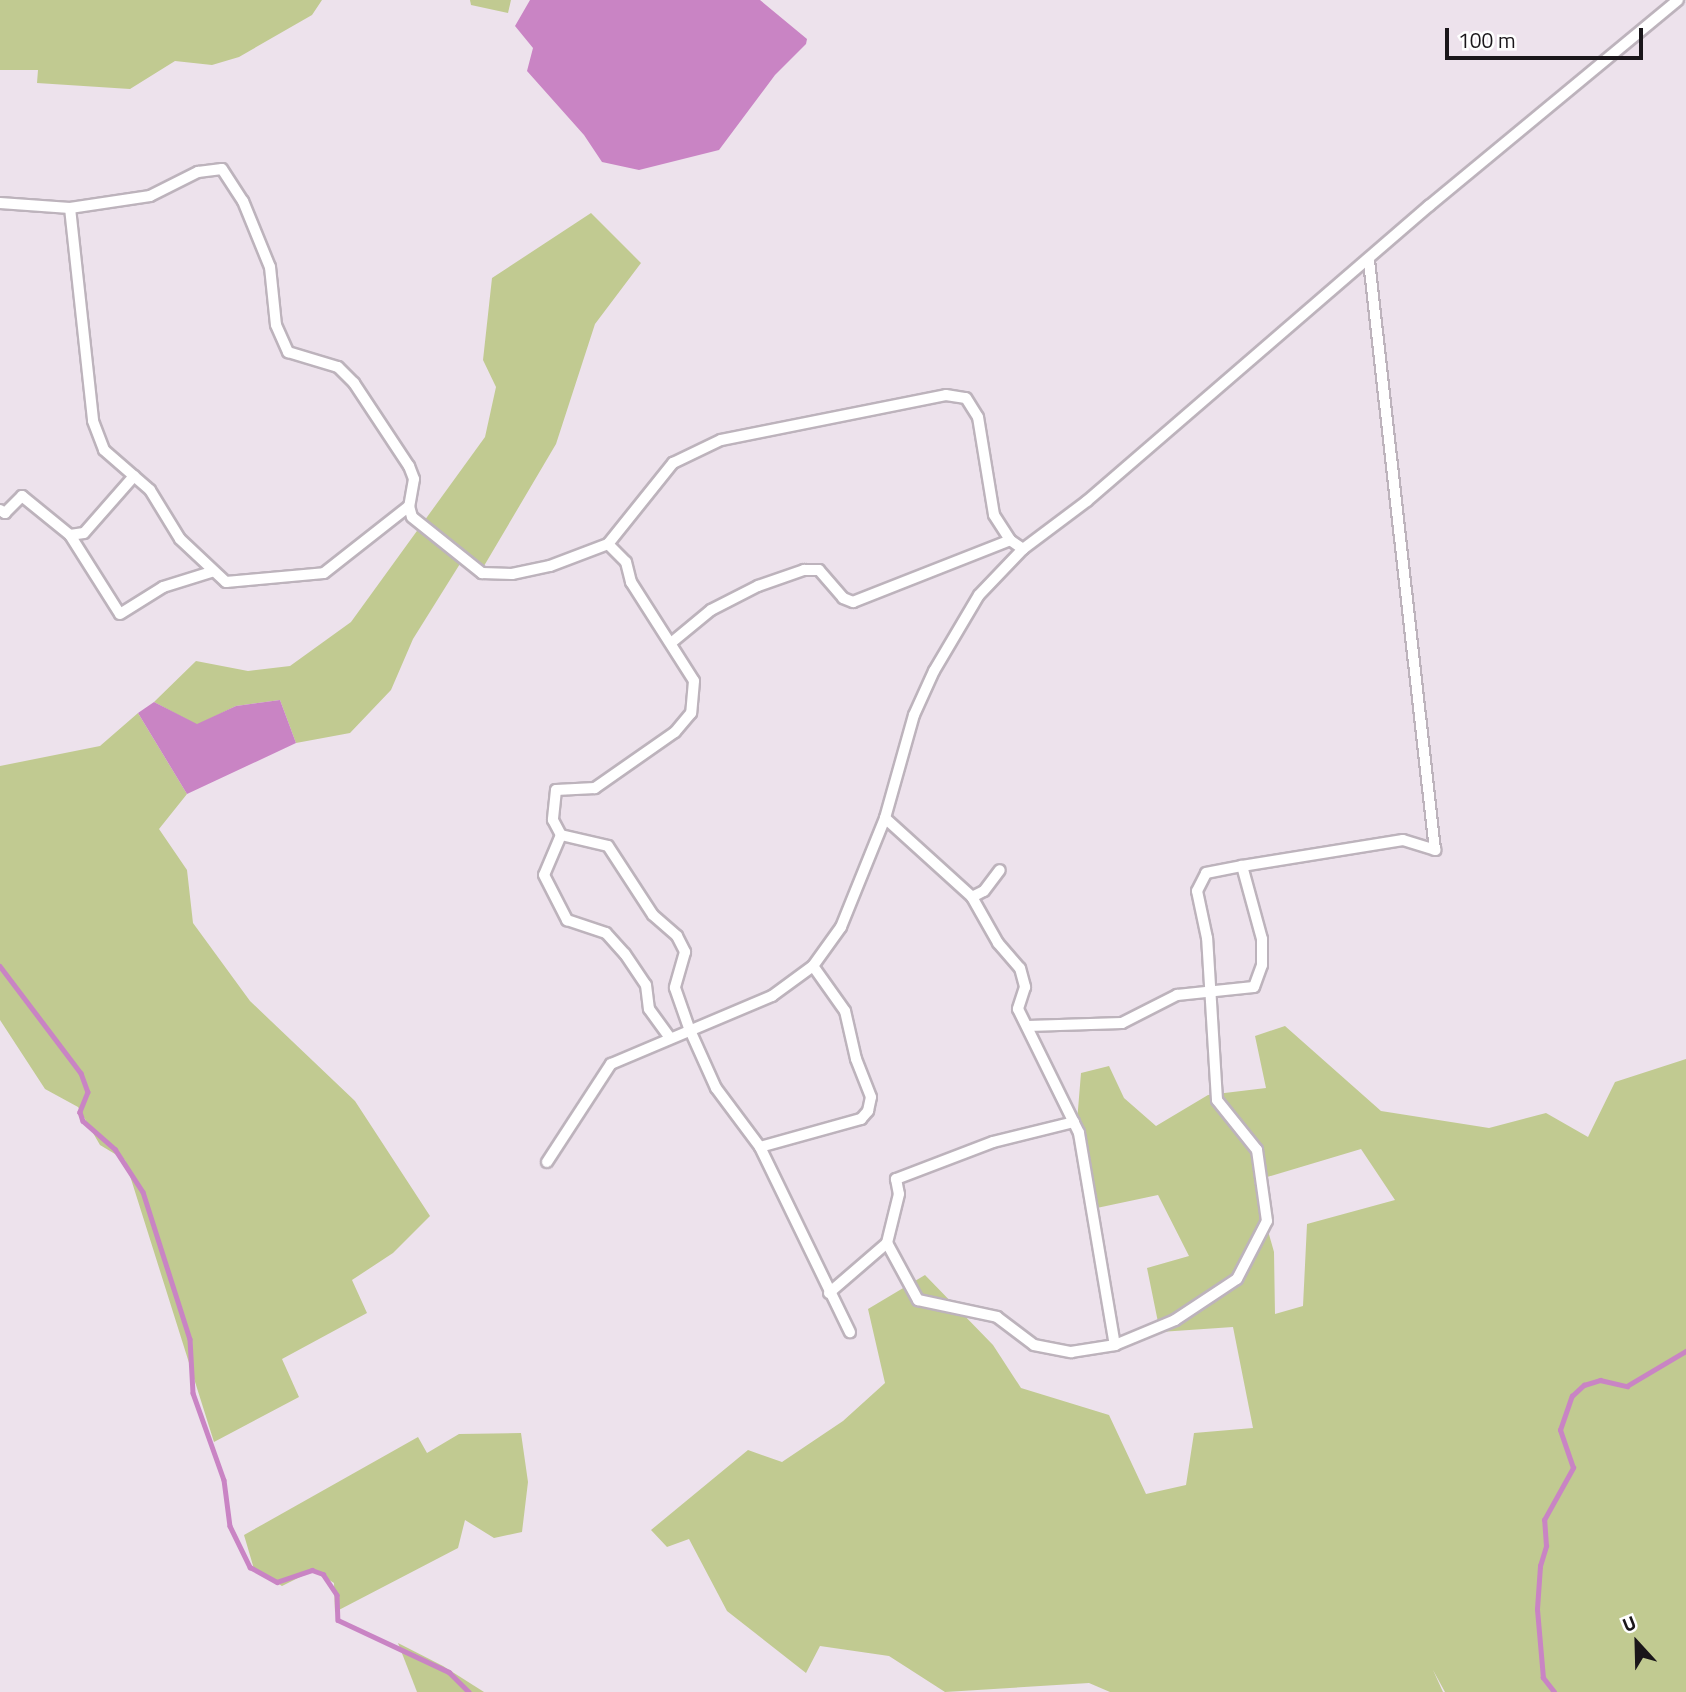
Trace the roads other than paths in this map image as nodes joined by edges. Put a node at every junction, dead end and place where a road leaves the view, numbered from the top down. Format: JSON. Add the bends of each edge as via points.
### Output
{"nodes":[{"id":1,"x":1678,"y":0,"type":"edge"},
{"id":2,"x":0,"y":203,"type":"edge"},
{"id":3,"x":70,"y":208,"type":"junction"},
{"id":4,"x":1369,"y":261,"type":"junction"},
{"id":5,"x":134,"y":476,"type":"junction"},
{"id":6,"x":409,"y":506,"type":"junction"},
{"id":7,"x":0,"y":510,"type":"edge"},
{"id":8,"x":69,"y":535,"type":"junction"},
{"id":9,"x":1010,"y":540,"type":"junction"},
{"id":10,"x":608,"y":544,"type":"junction"},
{"id":11,"x":1023,"y":550,"type":"junction"},
{"id":12,"x":214,"y":570,"type":"junction"},
{"id":13,"x":671,"y":643,"type":"junction"},
{"id":14,"x":885,"y":818,"type":"junction"},
{"id":15,"x":561,"y":835,"type":"junction"},
{"id":16,"x":1242,"y":866,"type":"junction"},
{"id":17,"x":1000,"y":870,"type":"dead end"},
{"id":18,"x":972,"y":897,"type":"junction"},
{"id":19,"x":813,"y":966,"type":"junction"},
{"id":20,"x":1212,"y":992,"type":"junction"},
{"id":21,"x":1028,"y":1026,"type":"junction"},
{"id":22,"x":689,"y":1028,"type":"junction"},
{"id":23,"x":668,"y":1037,"type":"junction"},
{"id":24,"x":1074,"y":1122,"type":"junction"},
{"id":25,"x":760,"y":1147,"type":"junction"},
{"id":26,"x":547,"y":1162,"type":"dead end"},
{"id":27,"x":887,"y":1243,"type":"junction"},
{"id":28,"x":829,"y":1293,"type":"junction"},
{"id":29,"x":850,"y":1332,"type":"dead end"},
{"id":30,"x":1115,"y":1345,"type":"junction"}],
"edges":[{"from":1,"to":4,"type":"street"},
{"from":2,"to":3,"type":"street"},
{"from":3,"to":5,"type":"street","via":[[93,421],[104,450]]},
{"from":3,"to":6,"type":"street","via":[[150,196],[198,172],[222,169],[243,201],[270,267],[276,325],[288,352],[338,367],[354,383],[409,466],[414,479]]},
{"from":4,"to":11,"type":"street"},
{"from":4,"to":16,"type":"street","via":[[1435,850],[1403,840]]},
{"from":5,"to":8,"type":"street","via":[[84,533]]},
{"from":5,"to":12,"type":"street","via":[[150,490],[180,538]]},
{"from":6,"to":10,"type":"street","via":[[412,517],[482,573],[512,574],[550,566]]},
{"from":6,"to":12,"type":"street","via":[[324,573],[226,582]]},
{"from":7,"to":8,"type":"street","via":[[5,513],[22,495]]},
{"from":8,"to":12,"type":"street","via":[[120,614],[163,587]]},
{"from":9,"to":10,"type":"street","via":[[994,515],[978,417],[966,398],[946,395],[721,440],[673,463]]},
{"from":9,"to":11,"type":"street"},
{"from":9,"to":13,"type":"street","via":[[853,602],[843,598],[819,570],[804,570],[758,586],[711,611]]},
{"from":10,"to":13,"type":"street","via":[[626,562],[631,582]]},
{"from":11,"to":14,"type":"street","via":[[979,595],[934,671],[914,715]]},
{"from":13,"to":15,"type":"street","via":[[694,681],[691,713],[675,732],[595,788],[556,790],[553,820]]},
{"from":14,"to":18,"type":"street"},
{"from":14,"to":19,"type":"street","via":[[841,928]]},
{"from":15,"to":22,"type":"street","via":[[608,846],[653,915],[677,936],[685,952],[675,988]]},
{"from":15,"to":23,"type":"street","via":[[544,875],[567,920],[606,933],[625,954],[646,985],[649,1009]]},
{"from":16,"to":20,"type":"street","via":[[1206,873],[1197,891]]},
{"from":16,"to":20,"type":"street","via":[[1262,940],[1262,965],[1254,987]]},
{"from":17,"to":18,"type":"street","via":[[984,891]]},
{"from":18,"to":21,"type":"street","via":[[998,943],[1020,968],[1024,987],[1018,1009]]},
{"from":19,"to":22,"type":"street","via":[[772,996]]},
{"from":19,"to":25,"type":"street","via":[[845,1011],[856,1059],[872,1097],[868,1111],[861,1119]]},
{"from":20,"to":21,"type":"street","via":[[1177,995],[1122,1023]]},
{"from":20,"to":30,"type":"street","via":[[1217,1100],[1257,1150],[1267,1221],[1237,1279],[1175,1320]]},
{"from":21,"to":24,"type":"street"},
{"from":22,"to":23,"type":"street"},
{"from":22,"to":25,"type":"street","via":[[716,1088]]},
{"from":23,"to":26,"type":"street","via":[[611,1064]]},
{"from":24,"to":27,"type":"street","via":[[993,1142],[896,1179],[899,1194]]},
{"from":24,"to":30,"type":"street","via":[[1085,1156]]},
{"from":25,"to":28,"type":"street"},
{"from":27,"to":28,"type":"street"},
{"from":27,"to":30,"type":"street","via":[[918,1300],[997,1317],[1034,1345],[1071,1352]]},
{"from":28,"to":29,"type":"street"}]}
